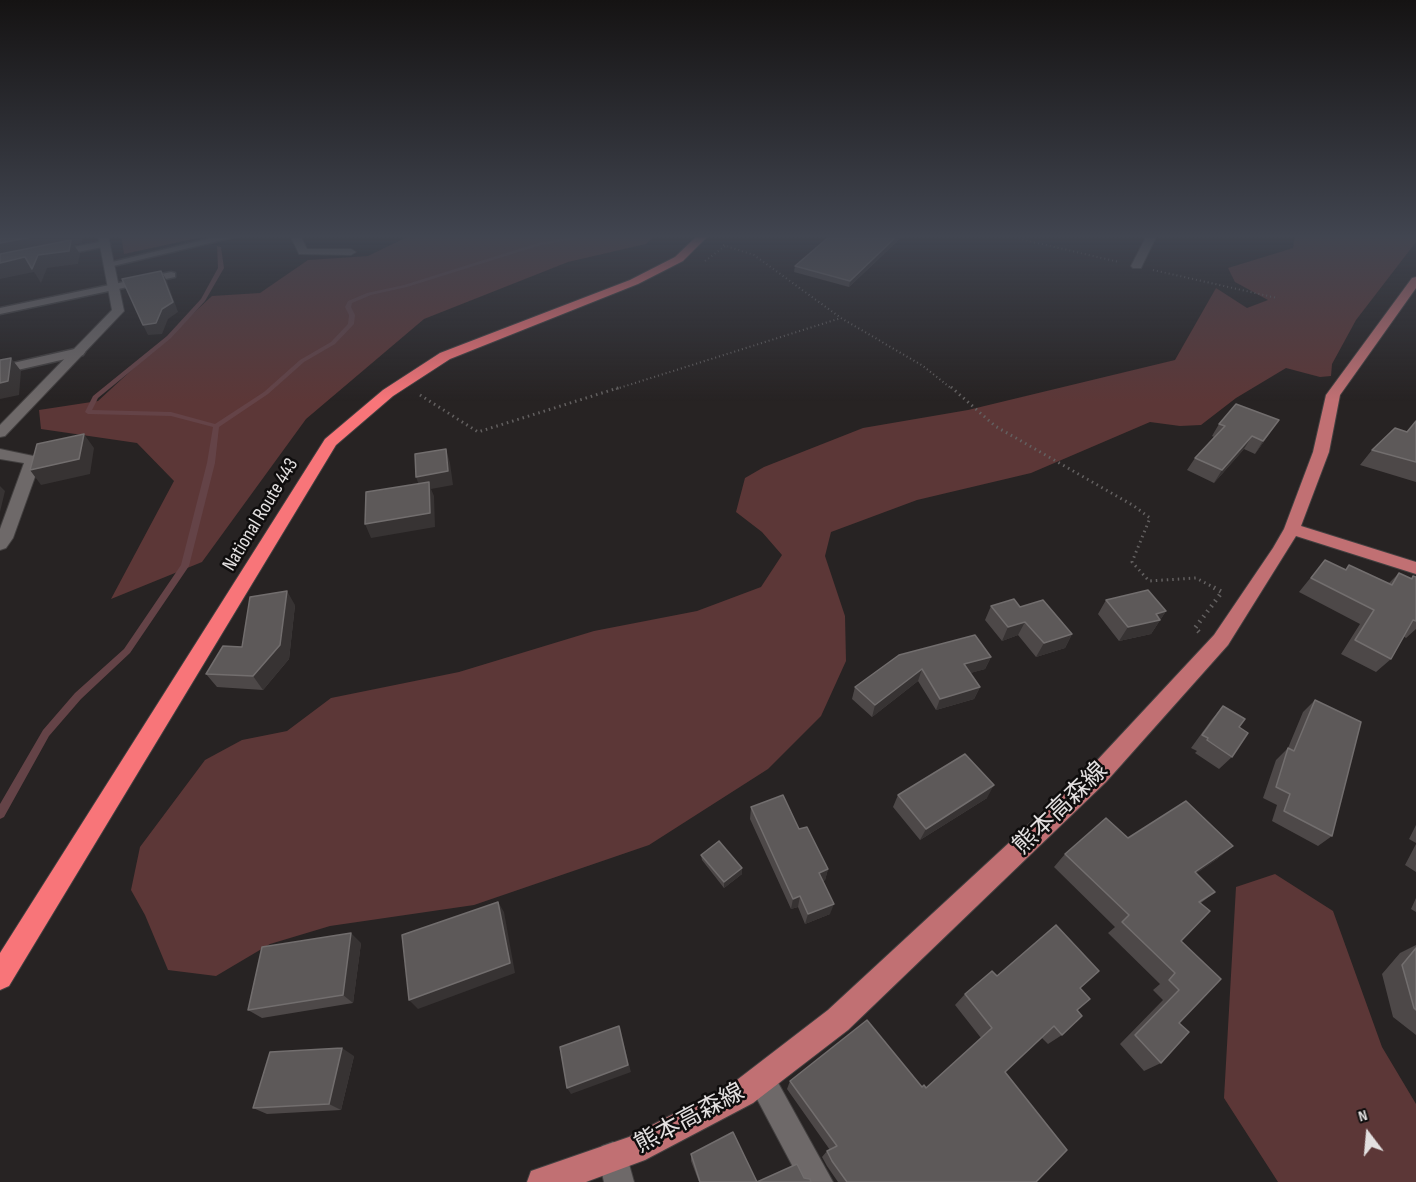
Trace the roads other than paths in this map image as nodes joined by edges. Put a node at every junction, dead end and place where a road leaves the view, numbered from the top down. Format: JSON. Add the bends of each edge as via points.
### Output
{"nodes":[{"id":1,"x":98,"y":290,"type":"edge"},
{"id":2,"x":114,"y":290,"type":"edge"},
{"id":3,"x":613,"y":290,"type":"edge"},
{"id":4,"x":1409,"y":290,"type":"edge"},
{"id":5,"x":0,"y":311,"type":"edge"},
{"id":6,"x":79,"y":352,"type":"junction"},
{"id":7,"x":0,"y":370,"type":"edge"},
{"id":8,"x":0,"y":433,"type":"edge"},
{"id":9,"x":0,"y":454,"type":"edge"},
{"id":10,"x":1292,"y":529,"type":"junction"},
{"id":11,"x":2,"y":540,"type":"edge"},
{"id":12,"x":1416,"y":568,"type":"edge"},
{"id":13,"x":0,"y":977,"type":"edge"},
{"id":14,"x":761,"y":1080,"type":"junction"},
{"id":15,"x":616,"y":1170,"type":"edge"},
{"id":16,"x":542,"y":1182,"type":"edge"},
{"id":17,"x":818,"y":1182,"type":"edge"}],
"edges":[{"from":1,"to":5,"type":"lane"},
{"from":2,"to":6,"type":"street","via":[[118,311]]},
{"from":3,"to":13,"type":"highway","name":"National Route 443","via":[[445,356],[388,393],[330,442]]},
{"from":4,"to":10,"type":"main road","name":"熊本高森線","via":[[1333,395],[1321,452]]},
{"from":6,"to":7,"type":"lane"},
{"from":6,"to":8,"type":"street"},
{"from":9,"to":11,"type":"street","via":[[33,460]]},
{"from":10,"to":12,"type":"main road"},
{"from":10,"to":14,"type":"main road","name":"熊本高森線","via":[[1215,646],[1098,775],[838,1020]]},
{"from":14,"to":15,"type":"main road","name":"熊本高森線","via":[[635,1150]]},
{"from":14,"to":17,"type":"street"},
{"from":15,"to":16,"type":"main road","name":"熊本高森線"}]}
